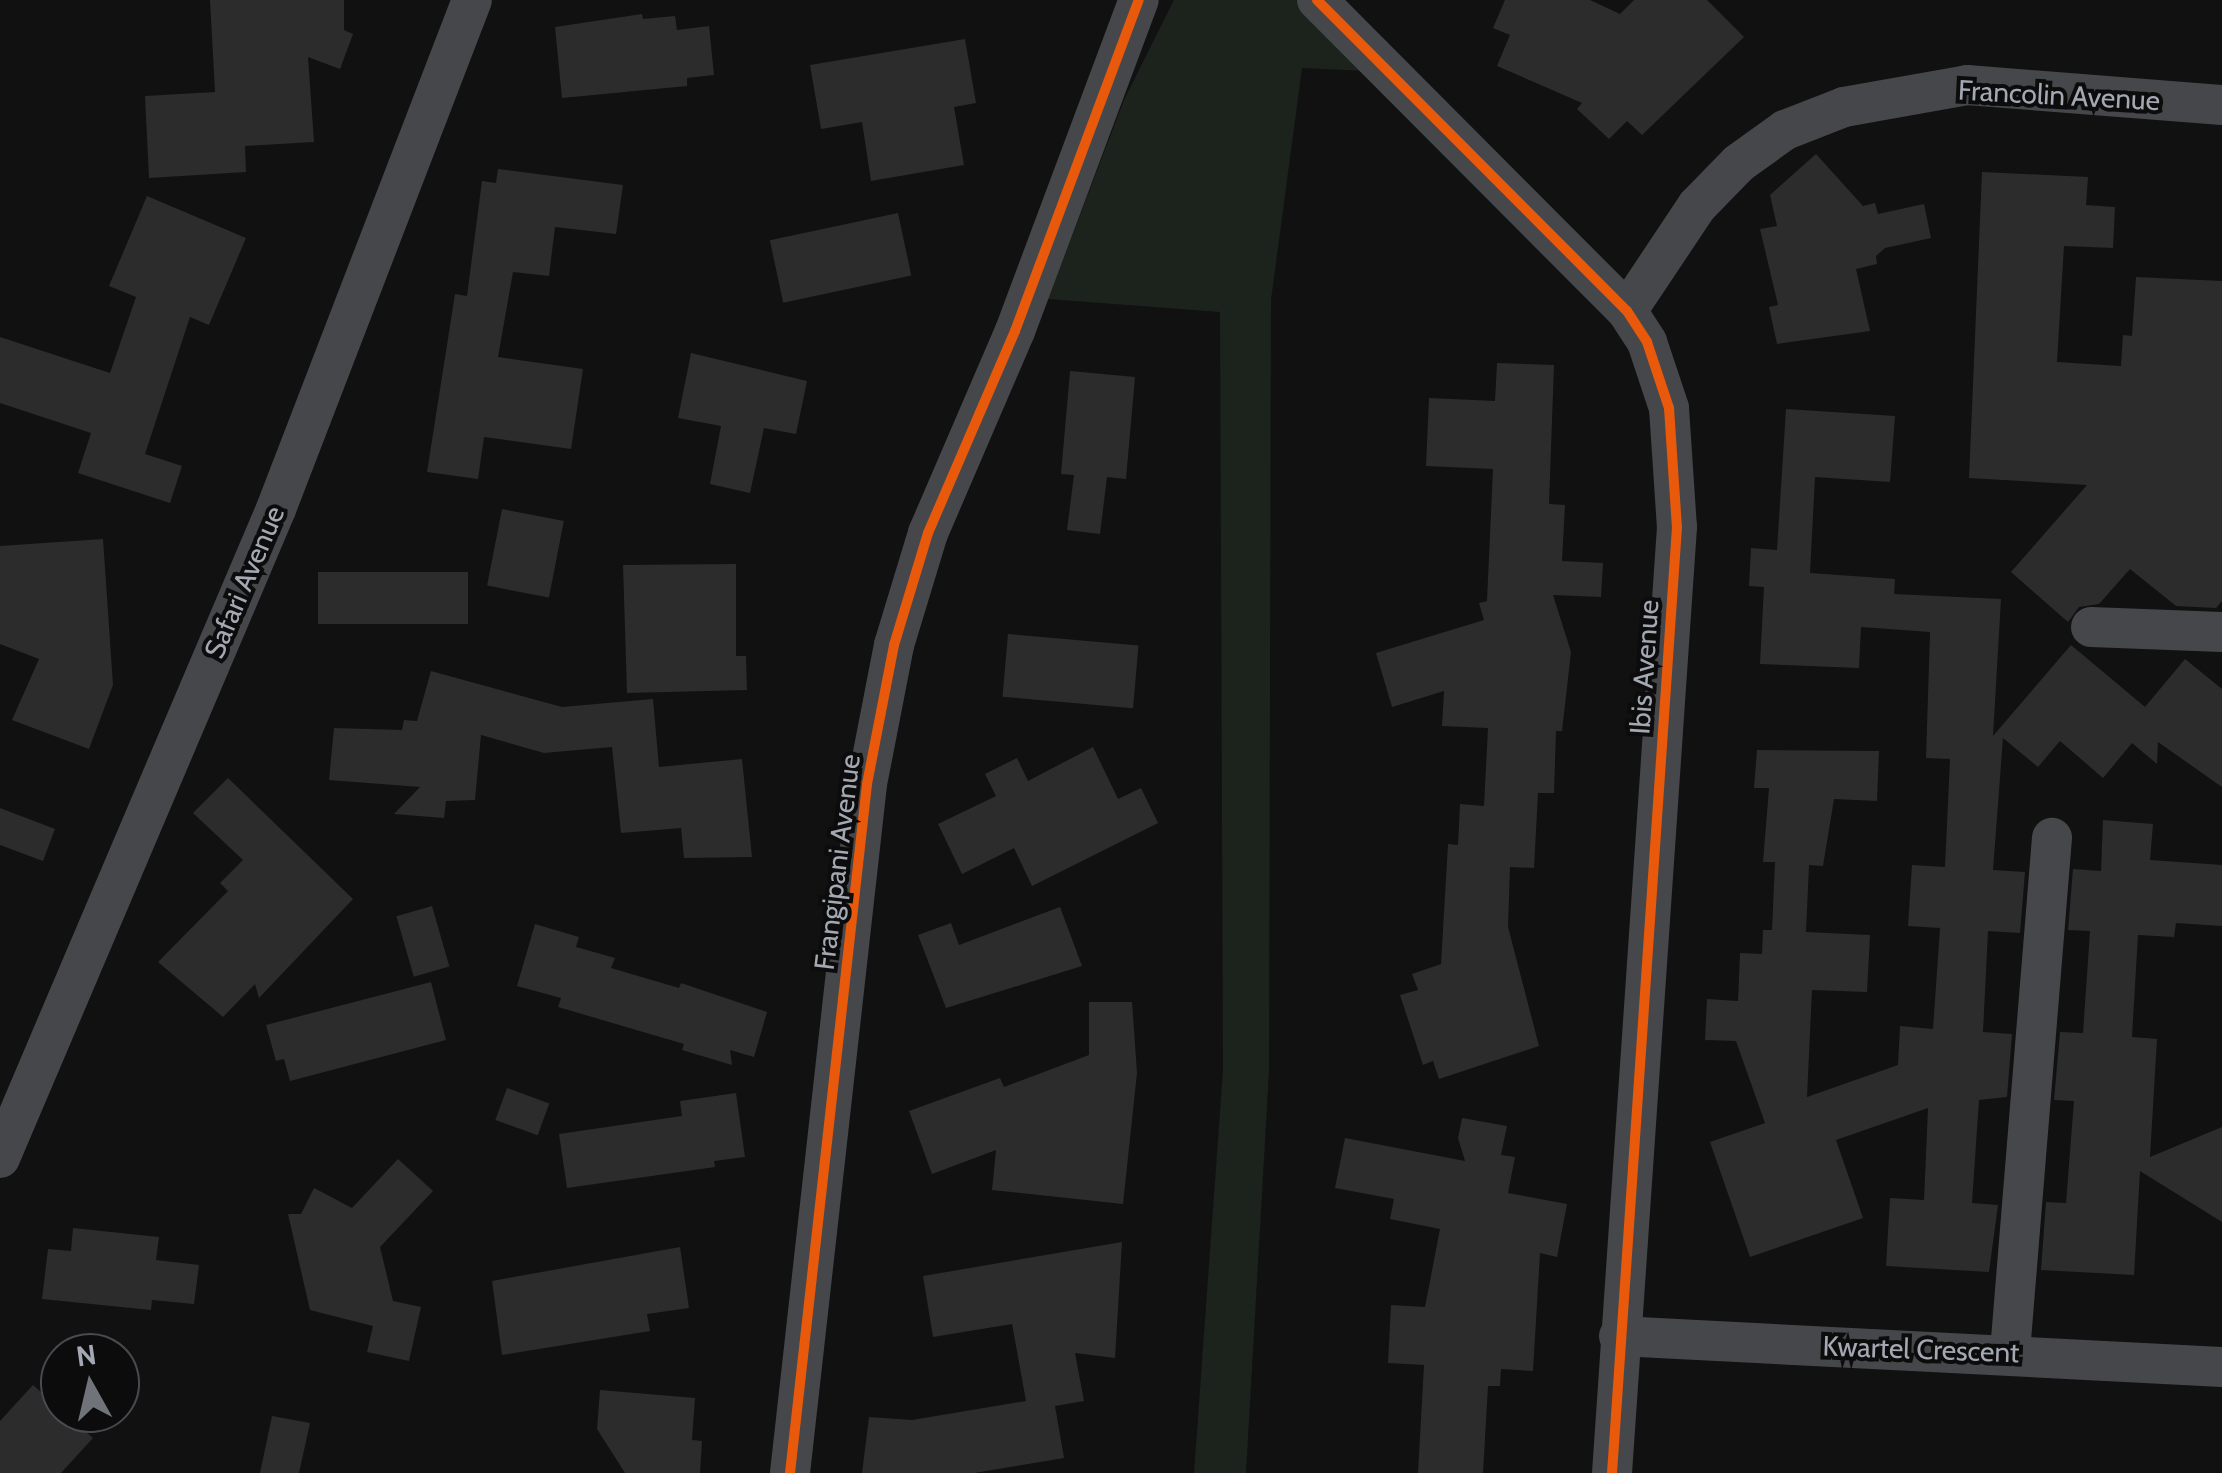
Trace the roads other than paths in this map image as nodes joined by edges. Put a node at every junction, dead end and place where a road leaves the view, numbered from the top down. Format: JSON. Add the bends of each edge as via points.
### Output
{"nodes":[{"id":1,"x":472,"y":0,"type":"edge"},
{"id":2,"x":1138,"y":0,"type":"edge"},
{"id":3,"x":1317,"y":0,"type":"edge"},
{"id":4,"x":2222,"y":105,"type":"edge"},
{"id":5,"x":1627,"y":311,"type":"junction"},
{"id":6,"x":2091,"y":627,"type":"dead end"},
{"id":7,"x":2222,"y":632,"type":"edge"},
{"id":8,"x":2052,"y":838,"type":"dead end"},
{"id":9,"x":0,"y":1158,"type":"edge"},
{"id":10,"x":1619,"y":1336,"type":"junction"},
{"id":11,"x":2010,"y":1352,"type":"junction"},
{"id":12,"x":2222,"y":1367,"type":"edge"},
{"id":13,"x":790,"y":1473,"type":"edge"},
{"id":14,"x":1612,"y":1473,"type":"edge"}],
"edges":[{"from":1,"to":9,"type":"street","name":"Safari Avenue","via":[[276,509]]},
{"from":2,"to":13,"type":"street","name":"Frangipani Avenue","via":[[1015,332],[928,533],[894,645],[867,784]]},
{"from":3,"to":5,"type":"street","name":"Ibis Avenue"},
{"from":4,"to":5,"type":"street","name":"Francolin Avenue","via":[[1967,86],[1844,107],[1785,130],[1740,164],[1697,206]]},
{"from":5,"to":10,"type":"street","name":"Ibis Avenue","via":[[1647,342],[1669,408],[1676,528]]},
{"from":6,"to":7,"type":"street"},
{"from":8,"to":11,"type":"street"},
{"from":10,"to":11,"type":"street","name":"Kwartel Crescent"},
{"from":10,"to":14,"type":"street","name":"Ibis Avenue"},
{"from":11,"to":12,"type":"street","name":"Kwartel Crescent"}]}
